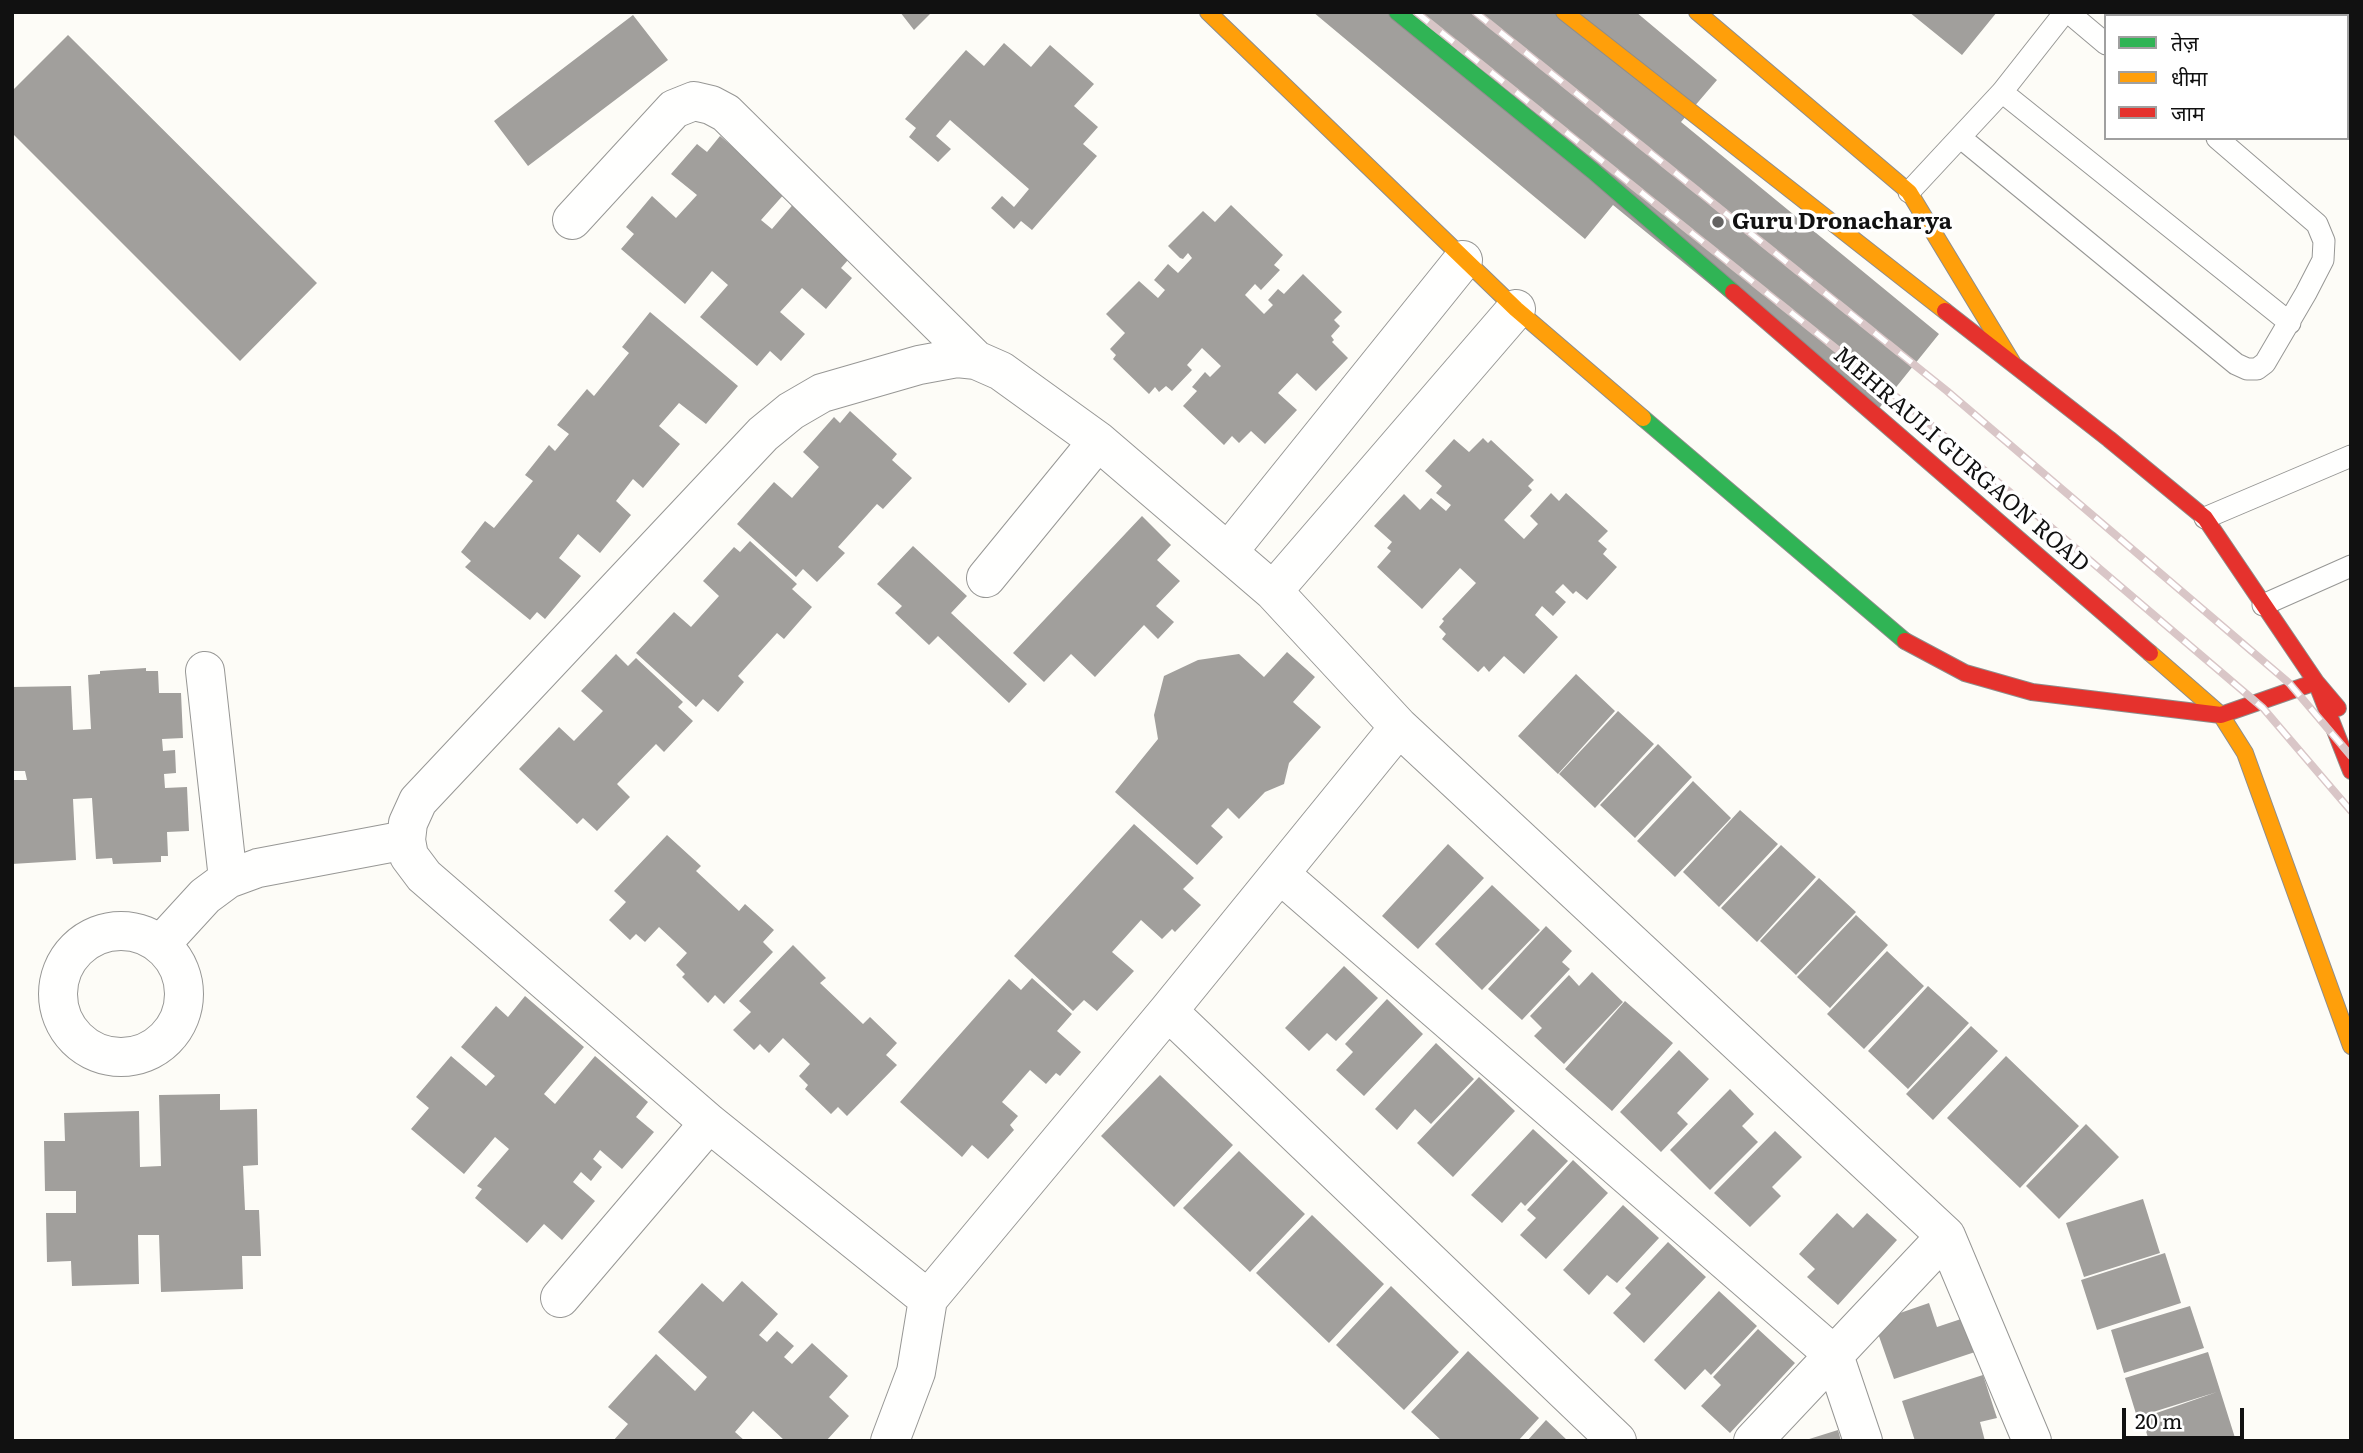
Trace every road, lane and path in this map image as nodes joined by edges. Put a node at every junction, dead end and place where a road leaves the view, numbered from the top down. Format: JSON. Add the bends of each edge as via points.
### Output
{"nodes":[{"id":1,"x":1208,"y":12,"type":"edge"},
{"id":2,"x":1397,"y":12,"type":"edge"},
{"id":3,"x":1564,"y":12,"type":"edge"},
{"id":4,"x":1697,"y":12,"type":"edge"},
{"id":5,"x":2066,"y":12,"type":"edge"},
{"id":6,"x":2104,"y":42,"type":"edge"},
{"id":7,"x":2002,"y":92,"type":"junction"},
{"id":8,"x":1961,"y":138,"type":"junction"},
{"id":9,"x":2219,"y":140,"type":"edge"},
{"id":10,"x":1909,"y":192,"type":"junction"},
{"id":11,"x":572,"y":220,"type":"dead end"},
{"id":12,"x":1463,"y":260,"type":"junction"},
{"id":13,"x":1516,"y":309,"type":"junction"},
{"id":14,"x":2290,"y":323,"type":"junction"},
{"id":15,"x":976,"y":360,"type":"junction"},
{"id":16,"x":2013,"y":365,"type":"junction"},
{"id":17,"x":1098,"y":441,"type":"junction"},
{"id":18,"x":2351,"y":456,"type":"edge"},
{"id":19,"x":2205,"y":518,"type":"junction"},
{"id":20,"x":1228,"y":552,"type":"junction"},
{"id":21,"x":2351,"y":566,"type":"edge"},
{"id":22,"x":986,"y":578,"type":"dead end"},
{"id":23,"x":1273,"y":591,"type":"junction"},
{"id":24,"x":2263,"y":605,"type":"junction"},
{"id":25,"x":205,"y":671,"type":"dead end"},
{"id":26,"x":2316,"y":682,"type":"junction"},
{"id":27,"x":2221,"y":715,"type":"junction"},
{"id":28,"x":2349,"y":718,"type":"edge"},
{"id":29,"x":1399,"y":727,"type":"junction"},
{"id":30,"x":2351,"y":771,"type":"edge"},
{"id":31,"x":406,"y":840,"type":"junction"},
{"id":32,"x":1280,"y":874,"type":"junction"},
{"id":33,"x":228,"y":879,"type":"junction"},
{"id":34,"x":161,"y":944,"type":"dead end"},
{"id":35,"x":1168,"y":1011,"type":"junction"},
{"id":36,"x":2351,"y":1046,"type":"edge"},
{"id":37,"x":709,"y":1123,"type":"junction"},
{"id":38,"x":1945,"y":1236,"type":"junction"},
{"id":39,"x":559,"y":1298,"type":"dead end"},
{"id":40,"x":928,"y":1299,"type":"junction"},
{"id":41,"x":1833,"y":1355,"type":"junction"},
{"id":42,"x":890,"y":1441,"type":"edge"},
{"id":43,"x":1617,"y":1441,"type":"edge"},
{"id":44,"x":1753,"y":1441,"type":"edge"},
{"id":45,"x":1863,"y":1441,"type":"edge"},
{"id":46,"x":2032,"y":1441,"type":"edge"}],
"edges":[{"from":1,"to":12,"type":"main road"},
{"from":2,"to":27,"type":"main road","name":"MEHRAULI GURGAON ROAD","via":[[1593,170]]},
{"from":3,"to":16,"type":"main road"},
{"from":4,"to":10,"type":"main road"},
{"from":5,"to":6,"type":"lane"},
{"from":5,"to":7,"type":"lane"},
{"from":7,"to":8,"type":"lane"},
{"from":7,"to":14,"type":"lane"},
{"from":8,"to":10,"type":"lane"},
{"from":8,"to":14,"type":"lane","via":[[2236,364],[2258,369]]},
{"from":9,"to":14,"type":"lane","via":[[2317,224],[2324,241],[2323,260]]},
{"from":10,"to":16,"type":"main road"},
{"from":11,"to":15,"type":"street","via":[[674,109],[694,101],[711,105],[726,113]]},
{"from":12,"to":13,"type":"main road"},
{"from":12,"to":20,"type":"street"},
{"from":13,"to":23,"type":"street"},
{"from":13,"to":27,"type":"main road","via":[[1908,643],[1965,673],[2032,692]]},
{"from":15,"to":17,"type":"street","via":[[1001,371]]},
{"from":15,"to":31,"type":"street","via":[[957,358],[919,365],[822,393],[763,434],[418,801]]},
{"from":16,"to":19,"type":"main road"},
{"from":17,"to":20,"type":"street"},
{"from":17,"to":22,"type":"street"},
{"from":18,"to":19,"type":"lane"},
{"from":19,"to":24,"type":"main road"},
{"from":20,"to":23,"type":"street"},
{"from":21,"to":24,"type":"lane"},
{"from":23,"to":29,"type":"street"},
{"from":24,"to":26,"type":"main road"},
{"from":25,"to":33,"type":"street"},
{"from":26,"to":27,"type":"main road"},
{"from":26,"to":28,"type":"main road"},
{"from":26,"to":30,"type":"main road"},
{"from":27,"to":36,"type":"main road","name":"MEHRAULI GURGAON ROAD","via":[[2245,753]]},
{"from":29,"to":32,"type":"street"},
{"from":29,"to":38,"type":"street"},
{"from":31,"to":33,"type":"street"},
{"from":31,"to":37,"type":"street","via":[[410,856],[424,876]]},
{"from":32,"to":35,"type":"street"},
{"from":32,"to":41,"type":"street"},
{"from":33,"to":34,"type":"street","via":[[205,896]]},
{"from":35,"to":40,"type":"street"},
{"from":35,"to":43,"type":"street"},
{"from":37,"to":39,"type":"street"},
{"from":37,"to":40,"type":"street"},
{"from":38,"to":41,"type":"street"},
{"from":38,"to":46,"type":"street"},
{"from":40,"to":42,"type":"street","via":[[916,1372]]},
{"from":41,"to":44,"type":"street"},
{"from":41,"to":45,"type":"street"}]}
